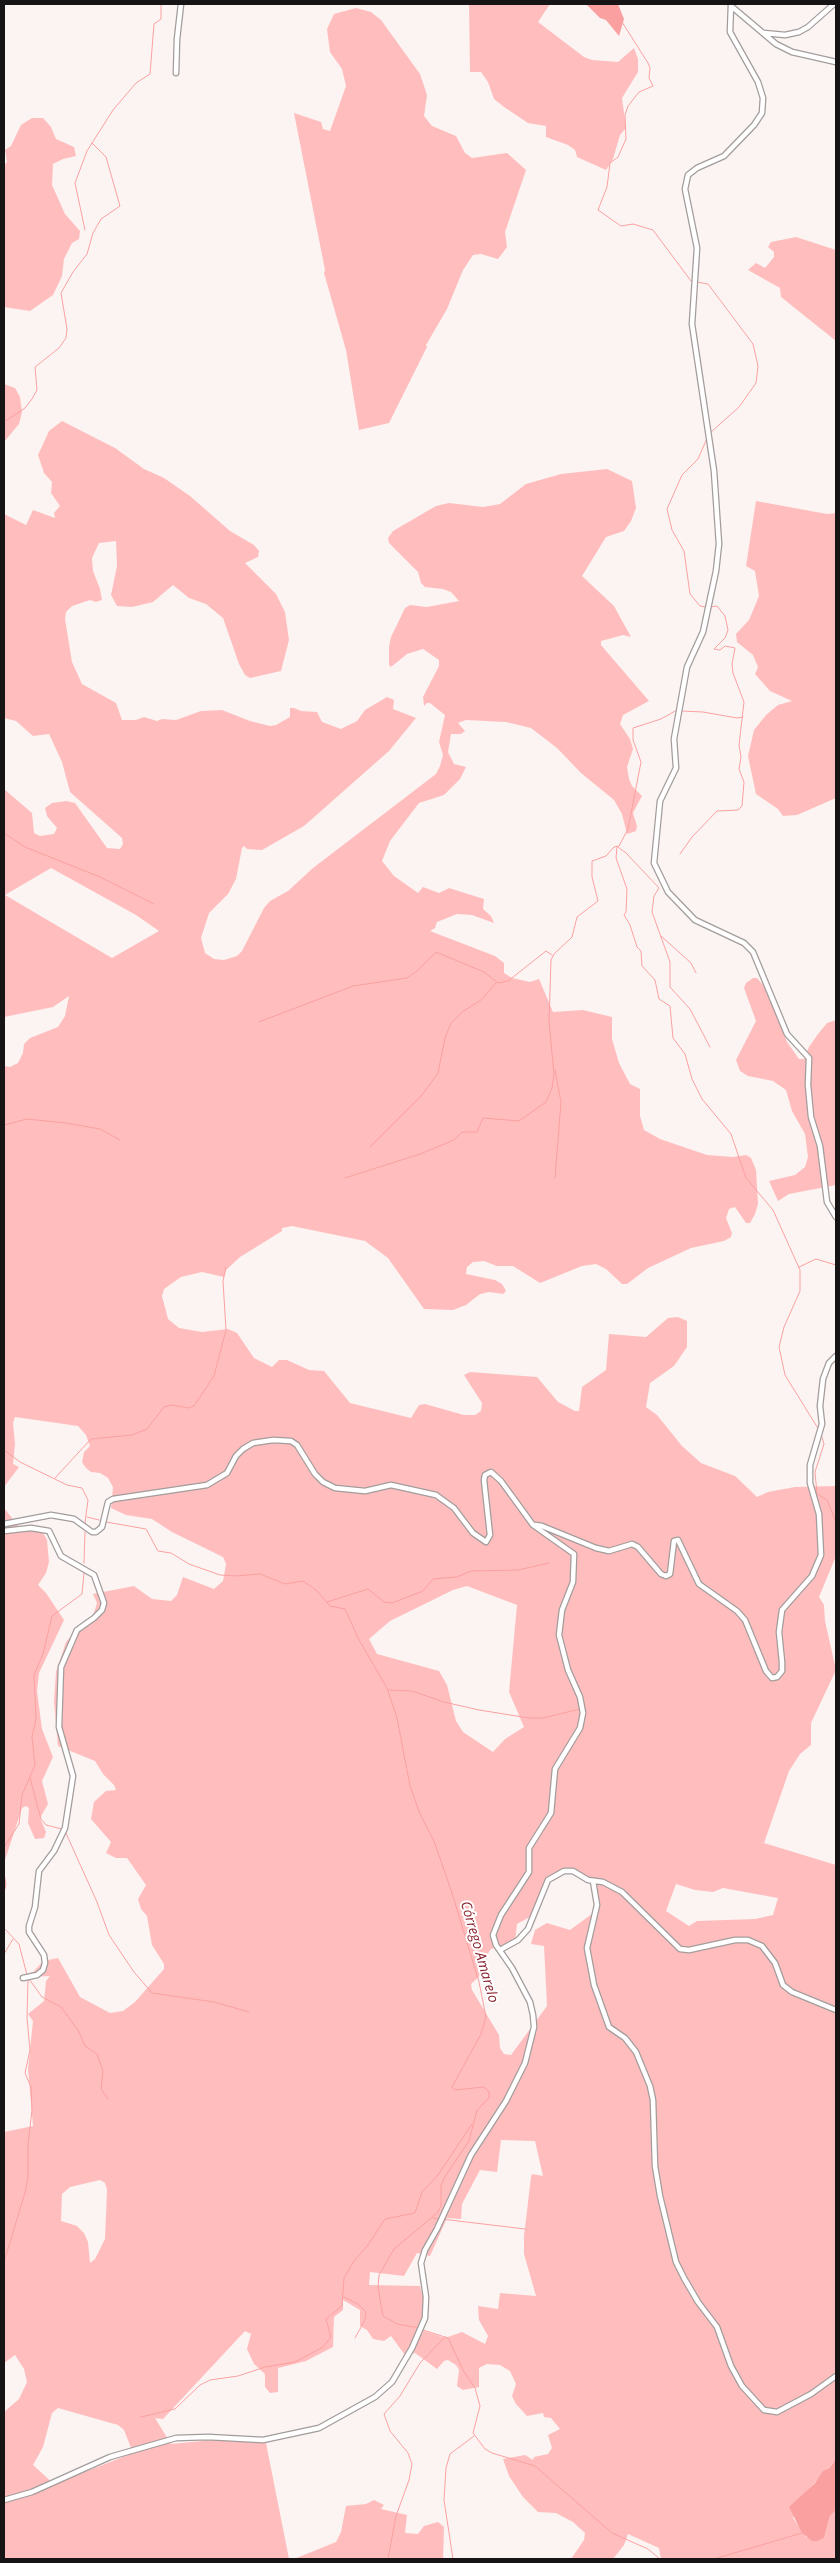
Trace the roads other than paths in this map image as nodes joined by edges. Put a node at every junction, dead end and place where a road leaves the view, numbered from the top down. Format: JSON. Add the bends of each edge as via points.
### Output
{"nodes":[{"id":1,"x":181,"y":4,"type":"edge"},
{"id":2,"x":834,"y":4,"type":"edge"},
{"id":3,"x":731,"y":5,"type":"edge"},
{"id":4,"x":762,"y":33,"type":"junction"},
{"id":5,"x":836,"y":62,"type":"edge"},
{"id":6,"x":176,"y":73,"type":"dead end"},
{"id":7,"x":836,"y":1216,"type":"edge"},
{"id":8,"x":836,"y":1356,"type":"edge"},
{"id":9,"x":4,"y":1524,"type":"edge"},
{"id":10,"x":533,"y":1525,"type":"junction"},
{"id":11,"x":4,"y":1531,"type":"edge"},
{"id":12,"x":593,"y":1881,"type":"junction"},
{"id":13,"x":500,"y":1950,"type":"junction"},
{"id":14,"x":23,"y":1978,"type":"dead end"},
{"id":15,"x":836,"y":2010,"type":"edge"},
{"id":16,"x":836,"y":2376,"type":"edge"},
{"id":17,"x":4,"y":2500,"type":"edge"}],
"edges":[{"from":1,"to":6,"type":"street"},
{"from":2,"to":4,"type":"street","via":[[799,32],[786,35]]},
{"from":3,"to":4,"type":"street"},
{"from":3,"to":7,"type":"street","via":[[730,32],[758,82],[763,98],[762,113],[724,156],[688,175],[685,189],[697,248],[692,324],[714,471],[719,544],[703,632],[687,667],[674,739],[676,768],[660,801],[654,863],[668,892],[696,920],[744,943],[753,952],[786,1034],[809,1058],[811,1117],[820,1146],[827,1202]]},
{"from":4,"to":5,"type":"street","via":[[792,52]]},
{"from":8,"to":10,"type":"street","via":[[829,1363],[823,1380],[822,1424],[810,1465],[810,1483],[821,1528],[821,1554],[812,1576],[782,1610],[782,1671],[777,1677],[772,1678],[766,1671],[751,1632],[737,1611],[699,1584],[678,1540],[674,1541],[670,1574],[666,1576],[632,1544],[609,1550],[596,1548]]},
{"from":9,"to":10,"type":"street","via":[[54,1515],[74,1519],[96,1532],[102,1526],[108,1502],[113,1499],[206,1484],[227,1473],[236,1456],[253,1442],[273,1440],[291,1441],[297,1445],[315,1474],[335,1488],[365,1491],[391,1485],[436,1495],[454,1508],[473,1533],[486,1542],[490,1536],[484,1480],[485,1474],[491,1472]]},
{"from":10,"to":13,"type":"street","via":[[574,1554],[573,1582],[562,1610],[559,1635],[583,1713],[580,1728],[555,1769],[551,1813],[528,1848],[529,1872],[495,1929],[494,1940]]},
{"from":11,"to":14,"type":"street","via":[[31,1528],[49,1531],[61,1556],[94,1575],[104,1603],[102,1610],[77,1630],[61,1667],[59,1727],[73,1776],[65,1828],[54,1852],[39,1871],[35,1907],[29,1926],[45,1963],[37,1975]]},
{"from":12,"to":13,"type":"street","via":[[573,1871],[564,1871],[548,1880],[528,1929],[518,1940]]},
{"from":12,"to":15,"type":"street","via":[[603,1882],[622,1892],[680,1949],[735,1940],[748,1940],[762,1946],[776,1963],[783,1985]]},
{"from":12,"to":16,"type":"street","via":[[597,1905],[587,1942],[594,1986],[609,2027],[625,2038],[636,2052],[650,2086],[654,2166],[680,2270],[717,2327],[742,2386],[764,2410],[777,2412]]},
{"from":13,"to":17,"type":"street","via":[[530,2002],[533,2015],[534,2027],[525,2063],[506,2102],[471,2155],[425,2250],[420,2263],[426,2297],[425,2318],[392,2382],[375,2397],[319,2428],[263,2440],[208,2437],[168,2440],[110,2457],[32,2492]]}]}
